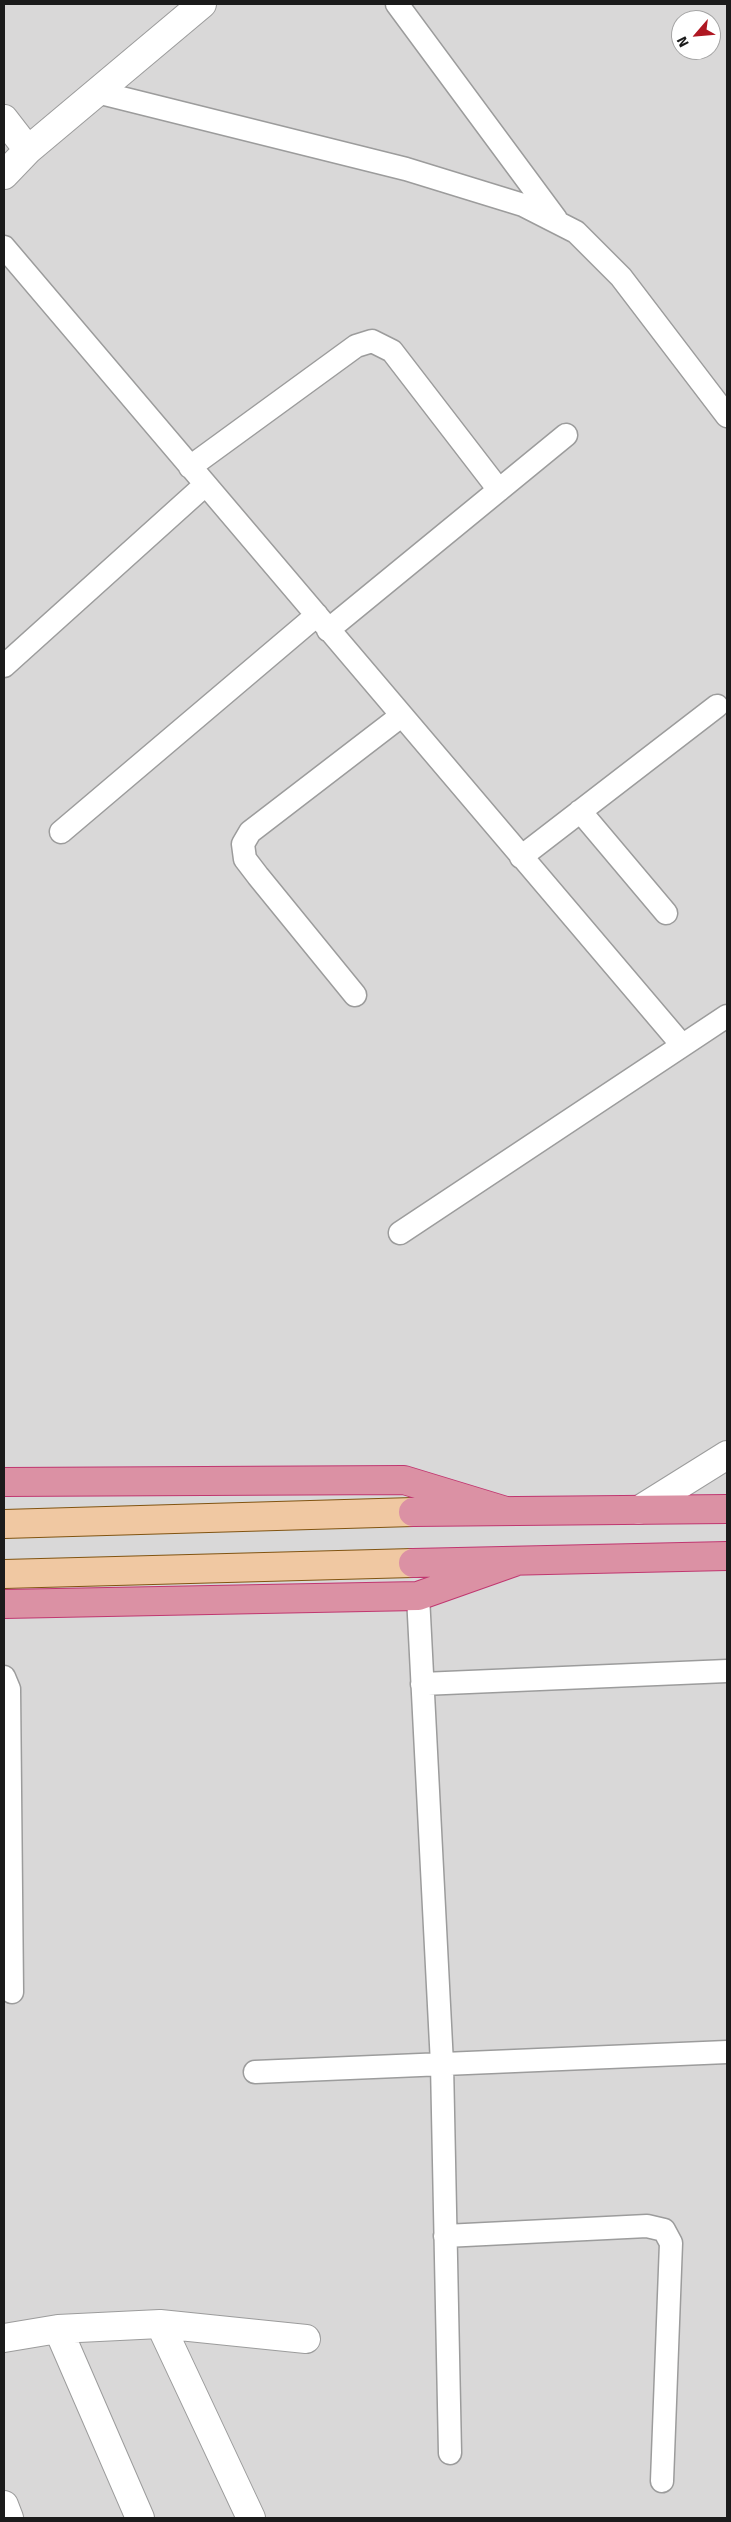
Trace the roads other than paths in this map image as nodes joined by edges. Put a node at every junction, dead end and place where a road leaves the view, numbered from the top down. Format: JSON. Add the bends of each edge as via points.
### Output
{"nodes":[{"id":1,"x":202,"y":4,"type":"edge"},
{"id":2,"x":397,"y":4,"type":"edge"},
{"id":3,"x":97,"y":92,"type":"junction"},
{"id":4,"x":4,"y":119,"type":"edge"},
{"id":5,"x":28,"y":150,"type":"junction"},
{"id":6,"x":4,"y":175,"type":"edge"},
{"id":7,"x":559,"y":224,"type":"junction"},
{"id":8,"x":4,"y":248,"type":"edge"},
{"id":9,"x":727,"y":416,"type":"edge"},
{"id":10,"x":566,"y":435,"type":"dead end"},
{"id":11,"x":190,"y":467,"type":"junction"},
{"id":12,"x":205,"y":485,"type":"junction"},
{"id":13,"x":499,"y":490,"type":"junction"},
{"id":14,"x":323,"y":623,"type":"junction"},
{"id":15,"x":4,"y":666,"type":"edge"},
{"id":16,"x":716,"y":706,"type":"dead end"},
{"id":17,"x":401,"y":716,"type":"junction"},
{"id":18,"x":580,"y":811,"type":"junction"},
{"id":19,"x":61,"y":832,"type":"dead end"},
{"id":20,"x":521,"y":857,"type":"junction"},
{"id":21,"x":666,"y":913,"type":"dead end"},
{"id":22,"x":355,"y":994,"type":"dead end"},
{"id":23,"x":727,"y":1016,"type":"edge"},
{"id":24,"x":682,"y":1045,"type":"junction"},
{"id":25,"x":400,"y":1233,"type":"dead end"},
{"id":26,"x":727,"y":1455,"type":"edge"},
{"id":27,"x":4,"y":1482,"type":"edge"},
{"id":28,"x":727,"y":1509,"type":"edge"},
{"id":29,"x":639,"y":1510,"type":"junction"},
{"id":30,"x":413,"y":1512,"type":"joint"},
{"id":31,"x":506,"y":1512,"type":"junction"},
{"id":32,"x":4,"y":1524,"type":"edge"},
{"id":33,"x":727,"y":1556,"type":"edge"},
{"id":34,"x":516,"y":1561,"type":"junction"},
{"id":35,"x":413,"y":1563,"type":"joint"},
{"id":36,"x":4,"y":1574,"type":"edge"},
{"id":37,"x":418,"y":1596,"type":"junction"},
{"id":38,"x":4,"y":1604,"type":"edge"},
{"id":39,"x":727,"y":1672,"type":"edge"},
{"id":40,"x":4,"y":1678,"type":"edge"},
{"id":41,"x":422,"y":1684,"type":"junction"},
{"id":42,"x":12,"y":1992,"type":"dead end"},
{"id":43,"x":727,"y":2052,"type":"edge"},
{"id":44,"x":442,"y":2064,"type":"junction"},
{"id":45,"x":255,"y":2072,"type":"dead end"},
{"id":46,"x":445,"y":2236,"type":"junction"},
{"id":47,"x":160,"y":2324,"type":"junction"},
{"id":48,"x":58,"y":2329,"type":"junction"},
{"id":49,"x":4,"y":2338,"type":"edge"},
{"id":50,"x":306,"y":2339,"type":"dead end"},
{"id":51,"x":450,"y":2453,"type":"dead end"},
{"id":52,"x":662,"y":2481,"type":"dead end"},
{"id":53,"x":4,"y":2505,"type":"edge"},
{"id":54,"x":9,"y":2518,"type":"edge"},
{"id":55,"x":140,"y":2518,"type":"edge"},
{"id":56,"x":251,"y":2518,"type":"edge"}],
"edges":[{"from":1,"to":3,"type":"street"},
{"from":2,"to":7,"type":"lane"},
{"from":3,"to":5,"type":"street"},
{"from":3,"to":7,"type":"lane","via":[[406,169],[523,205]]},
{"from":4,"to":5,"type":"street"},
{"from":5,"to":6,"type":"street"},
{"from":7,"to":9,"type":"lane","via":[[576,232],[621,277]]},
{"from":8,"to":11,"type":"lane"},
{"from":10,"to":13,"type":"lane"},
{"from":11,"to":12,"type":"lane"},
{"from":11,"to":13,"type":"lane","via":[[356,346],[372,341],[392,351]]},
{"from":12,"to":14,"type":"lane"},
{"from":12,"to":15,"type":"lane"},
{"from":13,"to":14,"type":"lane"},
{"from":14,"to":17,"type":"lane"},
{"from":14,"to":19,"type":"lane"},
{"from":16,"to":18,"type":"lane"},
{"from":17,"to":20,"type":"lane"},
{"from":17,"to":22,"type":"lane","via":[[250,832],[243,844],[245,859]]},
{"from":18,"to":20,"type":"lane"},
{"from":18,"to":21,"type":"lane"},
{"from":20,"to":24,"type":"lane"},
{"from":23,"to":24,"type":"lane"},
{"from":24,"to":25,"type":"lane"},
{"from":26,"to":29,"type":"street"},
{"from":27,"to":31,"type":"highway","via":[[404,1480]]},
{"from":28,"to":29,"type":"highway"},
{"from":29,"to":31,"type":"highway"},
{"from":30,"to":31,"type":"highway"},
{"from":30,"to":32,"type":"main road"},
{"from":33,"to":34,"type":"highway"},
{"from":34,"to":35,"type":"highway"},
{"from":34,"to":37,"type":"highway"},
{"from":35,"to":36,"type":"main road"},
{"from":37,"to":38,"type":"highway"},
{"from":37,"to":41,"type":"lane"},
{"from":39,"to":41,"type":"lane"},
{"from":40,"to":42,"type":"lane","via":[[9,1689]]},
{"from":41,"to":44,"type":"lane"},
{"from":43,"to":44,"type":"lane"},
{"from":44,"to":45,"type":"lane"},
{"from":44,"to":46,"type":"lane"},
{"from":46,"to":51,"type":"lane"},
{"from":46,"to":52,"type":"lane","via":[[647,2226],[664,2230],[671,2243]]},
{"from":47,"to":48,"type":"street"},
{"from":47,"to":50,"type":"street"},
{"from":47,"to":56,"type":"street"},
{"from":48,"to":49,"type":"street"},
{"from":48,"to":55,"type":"street"},
{"from":53,"to":54,"type":"street"}]}
